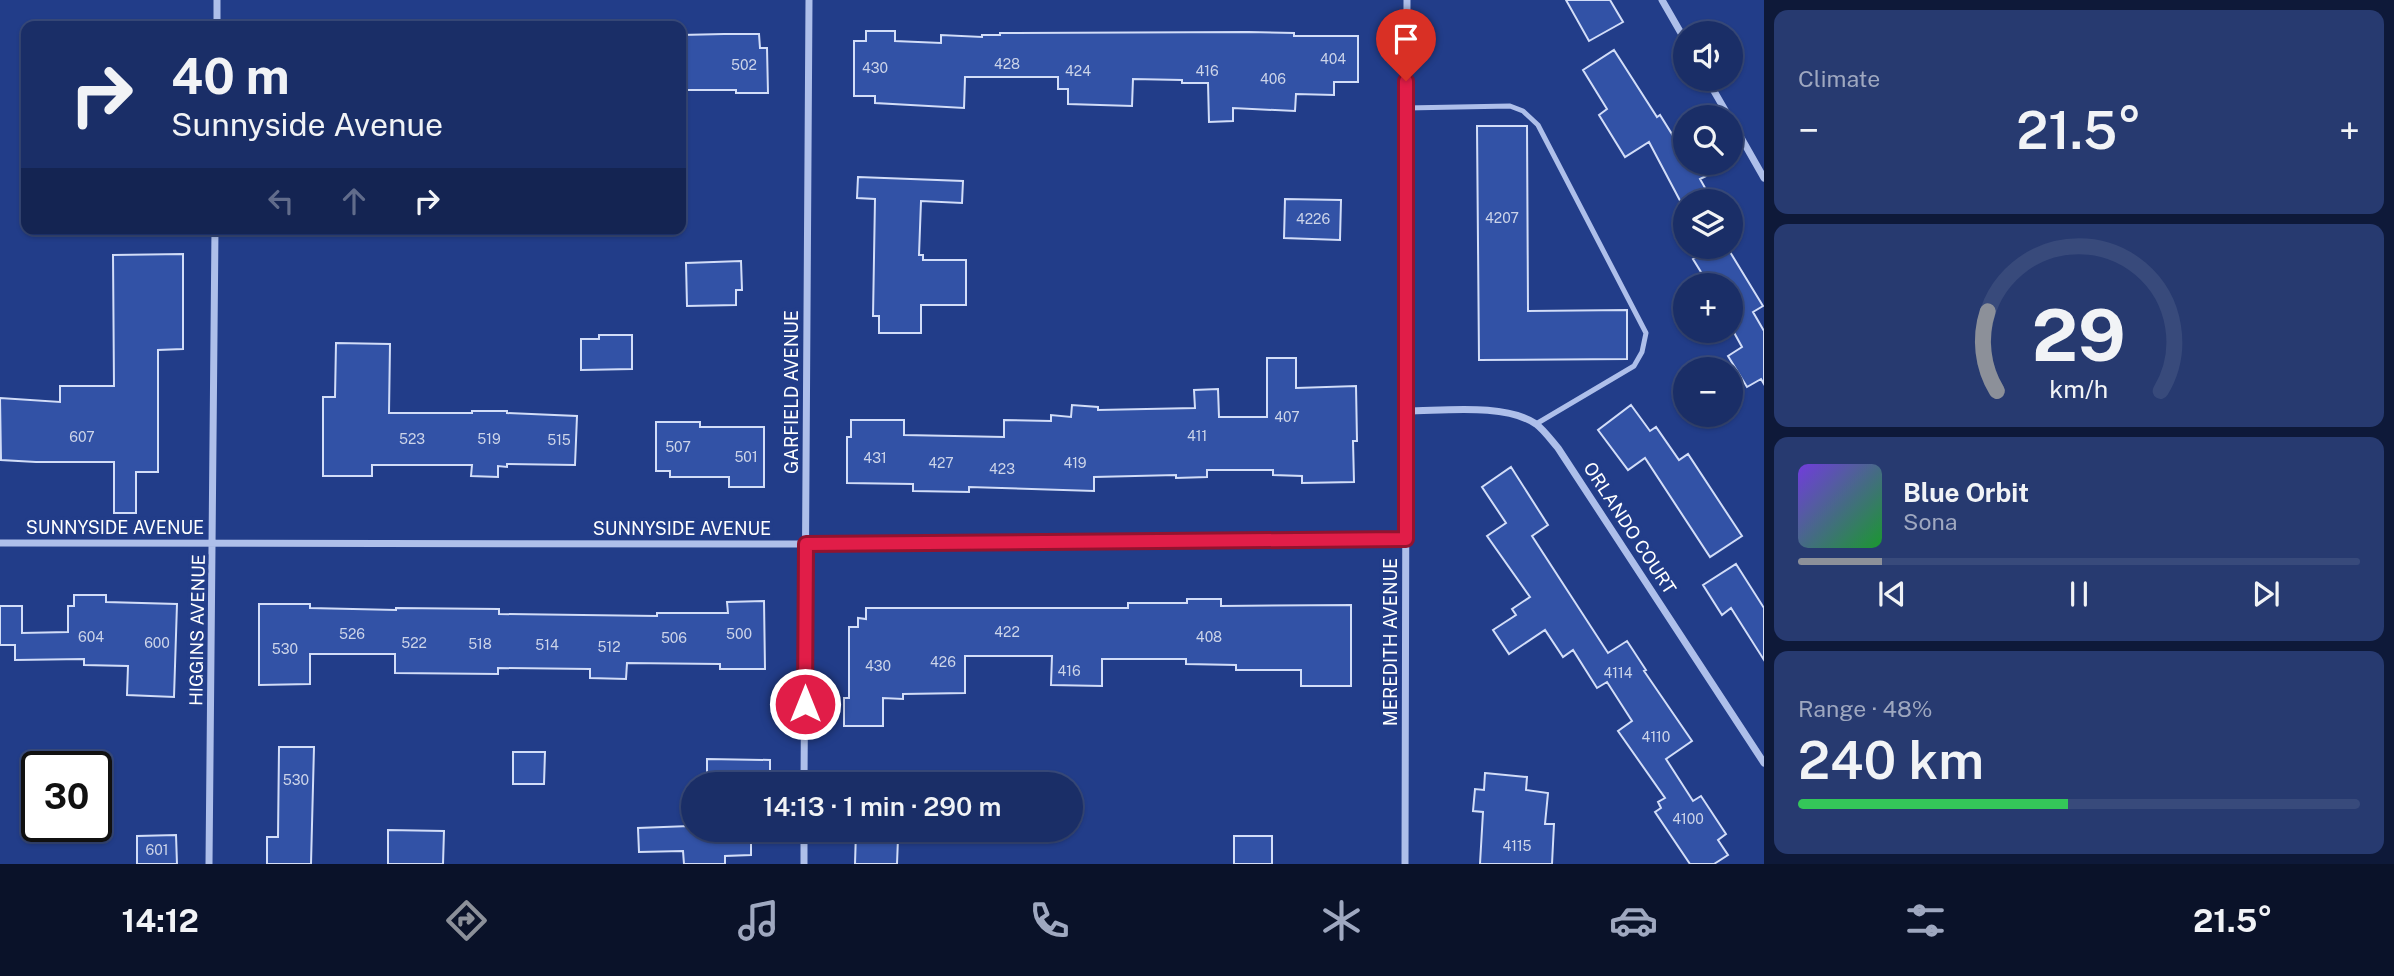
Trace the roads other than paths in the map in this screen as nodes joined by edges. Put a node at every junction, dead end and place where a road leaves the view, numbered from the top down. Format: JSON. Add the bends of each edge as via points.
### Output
{"nodes":[{"id":1,"x":217,"y":0,"type":"edge"},
{"id":2,"x":809,"y":0,"type":"edge"},
{"id":3,"x":1407,"y":0,"type":"edge"},
{"id":4,"x":1662,"y":0,"type":"edge"},
{"id":5,"x":216,"y":21,"type":"edge"},
{"id":6,"x":1674,"y":21,"type":"edge"},
{"id":7,"x":1406,"y":108,"type":"junction"},
{"id":8,"x":1743,"y":142,"type":"edge"},
{"id":9,"x":1764,"y":178,"type":"edge"},
{"id":10,"x":215,"y":235,"type":"edge"},
{"id":11,"x":1407,"y":411,"type":"junction"},
{"id":12,"x":1536,"y":424,"type":"junction"},
{"id":13,"x":1406,"y":539,"type":"junction"},
{"id":14,"x":0,"y":543,"type":"edge"},
{"id":15,"x":214,"y":543,"type":"junction"},
{"id":16,"x":806,"y":544,"type":"junction"},
{"id":17,"x":1764,"y":763,"type":"edge"},
{"id":18,"x":804,"y":772,"type":"edge"},
{"id":19,"x":804,"y":842,"type":"edge"},
{"id":20,"x":209,"y":864,"type":"edge"},
{"id":21,"x":804,"y":864,"type":"edge"},
{"id":22,"x":1405,"y":864,"type":"edge"}],
"edges":[{"from":1,"to":5,"type":"street"},
{"from":2,"to":16,"type":"street","name":"GARFIELD AVENUE"},
{"from":3,"to":7,"type":"street","name":"MEREDITH AVENUE"},
{"from":4,"to":6,"type":"street"},
{"from":7,"to":11,"type":"street","name":"MEREDITH AVENUE"},
{"from":7,"to":12,"type":"lane","via":[[1510,106],[1538,125],[1646,333],[1634,366]]},
{"from":8,"to":9,"type":"street"},
{"from":10,"to":15,"type":"street","name":"HIGGINS AVENUE"},
{"from":11,"to":12,"type":"street","name":"ORLANDO COURT","via":[[1496,411]]},
{"from":11,"to":13,"type":"street","name":"MEREDITH AVENUE"},
{"from":12,"to":17,"type":"street","name":"ORLANDO COURT","via":[[1558,448]]},
{"from":13,"to":16,"type":"street","name":"SUNNYSIDE AVENUE"},
{"from":13,"to":22,"type":"street","name":"MEREDITH AVENUE"},
{"from":14,"to":15,"type":"street","name":"SUNNYSIDE AVENUE"},
{"from":15,"to":16,"type":"street","name":"SUNNYSIDE AVENUE"},
{"from":15,"to":20,"type":"street","name":"HIGGINS AVENUE"},
{"from":16,"to":18,"type":"street","name":"GARFIELD AVENUE"},
{"from":19,"to":21,"type":"street"}]}
